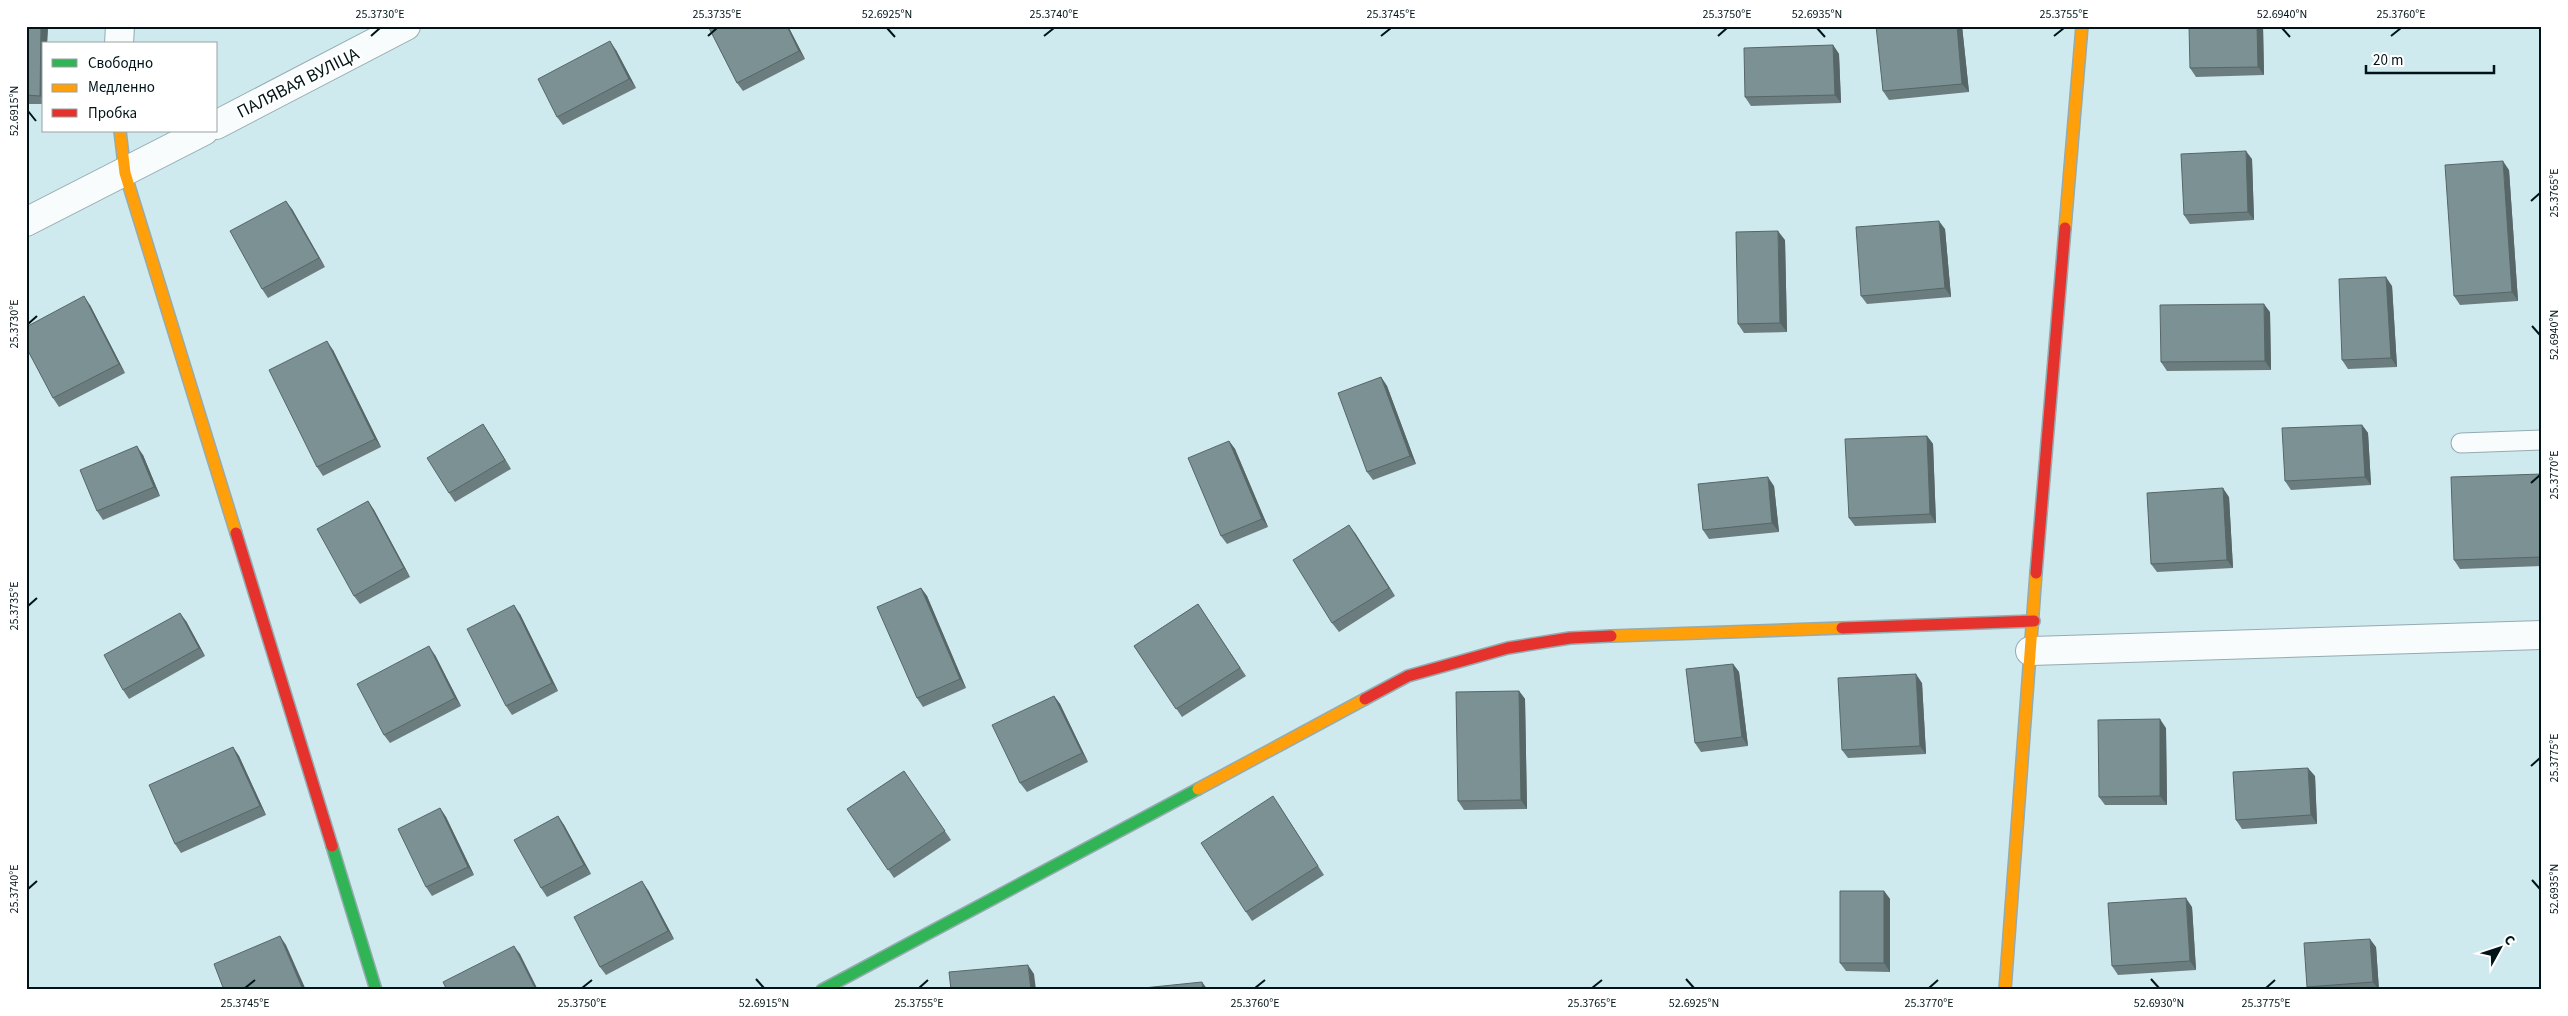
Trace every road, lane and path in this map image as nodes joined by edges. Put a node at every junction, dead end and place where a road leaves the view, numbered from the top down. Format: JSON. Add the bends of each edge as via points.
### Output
{"nodes":[{"id":1,"x":120,"y":26,"type":"edge"},
{"id":2,"x":406,"y":26,"type":"edge"},
{"id":3,"x":2082,"y":26,"type":"edge"},
{"id":4,"x":118,"y":42,"type":"edge"},
{"id":5,"x":218,"y":124,"type":"edge"},
{"id":6,"x":120,"y":132,"type":"edge"},
{"id":7,"x":202,"y":132,"type":"edge"},
{"id":8,"x":125,"y":173,"type":"junction"},
{"id":9,"x":26,"y":222,"type":"edge"},
{"id":10,"x":2542,"y":440,"type":"edge"},
{"id":11,"x":2461,"y":443,"type":"dead end"},
{"id":12,"x":2034,"y":621,"type":"junction"},
{"id":13,"x":2542,"y":635,"type":"edge"},
{"id":14,"x":2030,"y":651,"type":"junction"},
{"id":15,"x":376,"y":990,"type":"edge"},
{"id":16,"x":822,"y":990,"type":"edge"},
{"id":17,"x":2005,"y":990,"type":"edge"}],
"edges":[{"from":1,"to":4,"type":"street"},
{"from":2,"to":5,"type":"street","name":"ПАЛЯВАЯ ВУЛІЦА"},
{"from":3,"to":12,"type":"street"},
{"from":6,"to":8,"type":"street"},
{"from":7,"to":8,"type":"street"},
{"from":8,"to":9,"type":"street"},
{"from":8,"to":15,"type":"street"},
{"from":10,"to":11,"type":"lane"},
{"from":12,"to":14,"type":"street"},
{"from":12,"to":16,"type":"street","via":[[1570,638],[1508,648],[1408,676]]},
{"from":13,"to":14,"type":"street"},
{"from":14,"to":17,"type":"street"}]}
